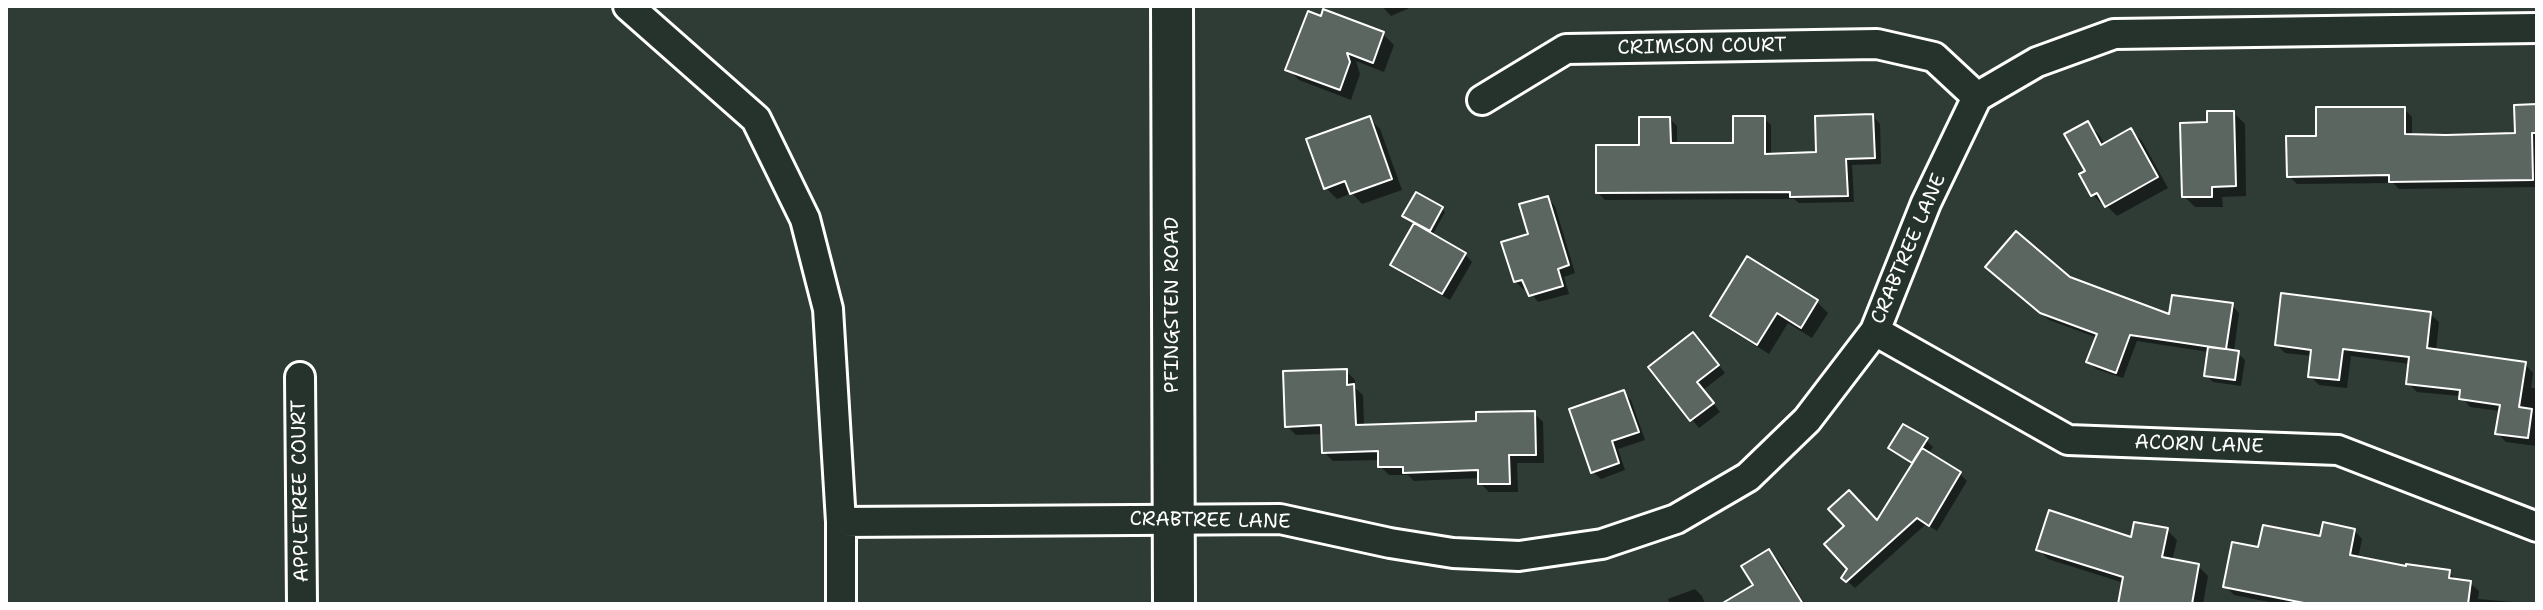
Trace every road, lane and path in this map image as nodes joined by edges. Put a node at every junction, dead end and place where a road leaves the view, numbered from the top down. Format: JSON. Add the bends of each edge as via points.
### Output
{"nodes":[{"id":1,"x":628,"y":6,"type":"edge"},
{"id":2,"x":1172,"y":6,"type":"edge"},
{"id":3,"x":2537,"y":28,"type":"edge"},
{"id":4,"x":1977,"y":97,"type":"junction"},
{"id":5,"x":1482,"y":100,"type":"dead end"},
{"id":6,"x":1875,"y":331,"type":"junction"},
{"id":7,"x":300,"y":377,"type":"dead end"},
{"id":8,"x":1173,"y":518,"type":"junction"},
{"id":9,"x":841,"y":522,"type":"junction"},
{"id":10,"x":2537,"y":527,"type":"edge"},
{"id":11,"x":302,"y":604,"type":"edge"},
{"id":12,"x":841,"y":604,"type":"edge"},
{"id":13,"x":1174,"y":604,"type":"edge"}],
"edges":[{"from":1,"to":9,"type":"street","via":[[756,119],[805,219],[828,309]]},
{"from":2,"to":8,"type":"main road","name":"PFINGSTEN ROAD"},
{"from":3,"to":4,"type":"street","via":[[2114,34],[2037,62]]},
{"from":4,"to":5,"type":"street","name":"CRIMSON COURT","via":[[1934,57],[1877,44],[1566,49]]},
{"from":4,"to":6,"type":"street","name":"CRABTREE LANE","via":[[1926,203]]},
{"from":6,"to":8,"type":"street","name":"CRABTREE LANE","via":[[1807,420],[1748,477],[1676,519],[1602,544],[1519,556],[1453,553],[1280,519]]},
{"from":6,"to":10,"type":"street","name":"ACORN LANE","via":[[2068,440],[2338,450]]},
{"from":7,"to":11,"type":"street","name":"APPLETREE COURT"},
{"from":8,"to":9,"type":"street","name":"CRABTREE LANE"},
{"from":8,"to":13,"type":"main road","name":"PFINGSTEN ROAD"},
{"from":9,"to":12,"type":"street"}]}
